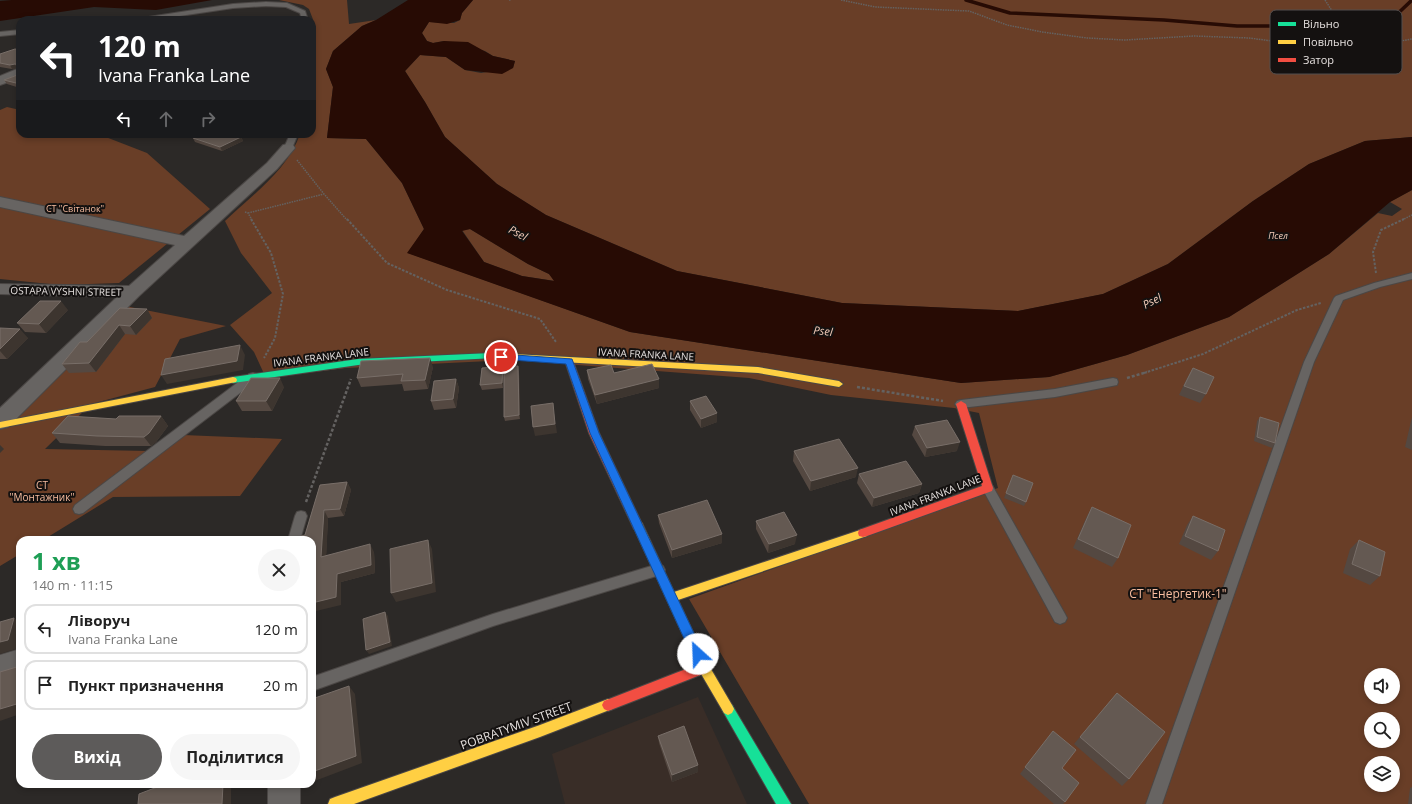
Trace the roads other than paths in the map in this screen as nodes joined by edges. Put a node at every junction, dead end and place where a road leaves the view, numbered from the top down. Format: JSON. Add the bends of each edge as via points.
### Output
{"nodes":[{"id":1,"x":168,"y":16,"type":"edge"},
{"id":2,"x":304,"y":16,"type":"edge"},
{"id":3,"x":16,"y":32,"type":"edge"},
{"id":4,"x":0,"y":34,"type":"edge"},
{"id":5,"x":16,"y":74,"type":"edge"},
{"id":6,"x":0,"y":81,"type":"edge"},
{"id":7,"x":291,"y":141,"type":"edge"},
{"id":8,"x":0,"y":202,"type":"edge"},
{"id":9,"x":187,"y":242,"type":"junction"},
{"id":10,"x":1412,"y":276,"type":"edge"},
{"id":11,"x":0,"y":289,"type":"edge"},
{"id":12,"x":133,"y":292,"type":"junction"},
{"id":13,"x":569,"y":361,"type":"junction"},
{"id":14,"x":255,"y":376,"type":"junction"},
{"id":15,"x":1113,"y":382,"type":"road end"},
{"id":16,"x":839,"y":384,"type":"road end"},
{"id":17,"x":961,"y":404,"type":"joint"},
{"id":18,"x":0,"y":421,"type":"edge"},
{"id":19,"x":0,"y":425,"type":"edge"},
{"id":20,"x":988,"y":488,"type":"junction"},
{"id":21,"x":79,"y":509,"type":"dead end"},
{"id":22,"x":301,"y":516,"type":"road end"},
{"id":23,"x":295,"y":536,"type":"edge"},
{"id":24,"x":658,"y":570,"type":"junction"},
{"id":25,"x":671,"y":598,"type":"junction"},
{"id":26,"x":1060,"y":618,"type":"dead end"},
{"id":27,"x":16,"y":663,"type":"edge"},
{"id":28,"x":0,"y":668,"type":"edge"},
{"id":29,"x":704,"y":668,"type":"junction"},
{"id":30,"x":316,"y":683,"type":"edge"},
{"id":31,"x":284,"y":788,"type":"edge"},
{"id":32,"x":284,"y":804,"type":"edge"},
{"id":33,"x":335,"y":804,"type":"edge"},
{"id":34,"x":784,"y":804,"type":"edge"},
{"id":35,"x":1154,"y":804,"type":"edge"}],
"edges":[{"from":1,"to":2,"type":"lane","via":[[233,6],[266,4],[287,5],[302,12]]},
{"from":3,"to":4,"type":"lane"},
{"from":5,"to":6,"type":"street"},
{"from":7,"to":9,"type":"street","via":[[272,166]]},
{"from":8,"to":9,"type":"street"},
{"from":9,"to":12,"type":"street"},
{"from":10,"to":35,"type":"lane","via":[[1339,298],[1307,369]]},
{"from":11,"to":12,"type":"street","name":"OSTAPA VYSHNI STREET"},
{"from":12,"to":18,"type":"street"},
{"from":13,"to":14,"type":"street","name":"IVANA FRANKA LANE","via":[[488,356],[358,362]]},
{"from":13,"to":16,"type":"street","name":"IVANA FRANKA LANE","via":[[758,370]]},
{"from":13,"to":24,"type":"street","via":[[594,433]]},
{"from":14,"to":19,"type":"street","name":"IVANA FRANKA LANE"},
{"from":14,"to":21,"type":"lane"},
{"from":15,"to":17,"type":"lane"},
{"from":17,"to":20,"type":"street","name":"IVANA FRANKA LANE"},
{"from":20,"to":25,"type":"street","name":"IVANA FRANKA LANE","via":[[810,552]]},
{"from":20,"to":26,"type":"lane"},
{"from":22,"to":23,"type":"lane"},
{"from":24,"to":25,"type":"street"},
{"from":24,"to":30,"type":"lane","via":[[493,620]]},
{"from":25,"to":29,"type":"street"},
{"from":27,"to":28,"type":"street"},
{"from":29,"to":33,"type":"street","name":"POBRATYMIV STREET","via":[[540,731]]},
{"from":29,"to":34,"type":"street"},
{"from":31,"to":32,"type":"street"}]}
